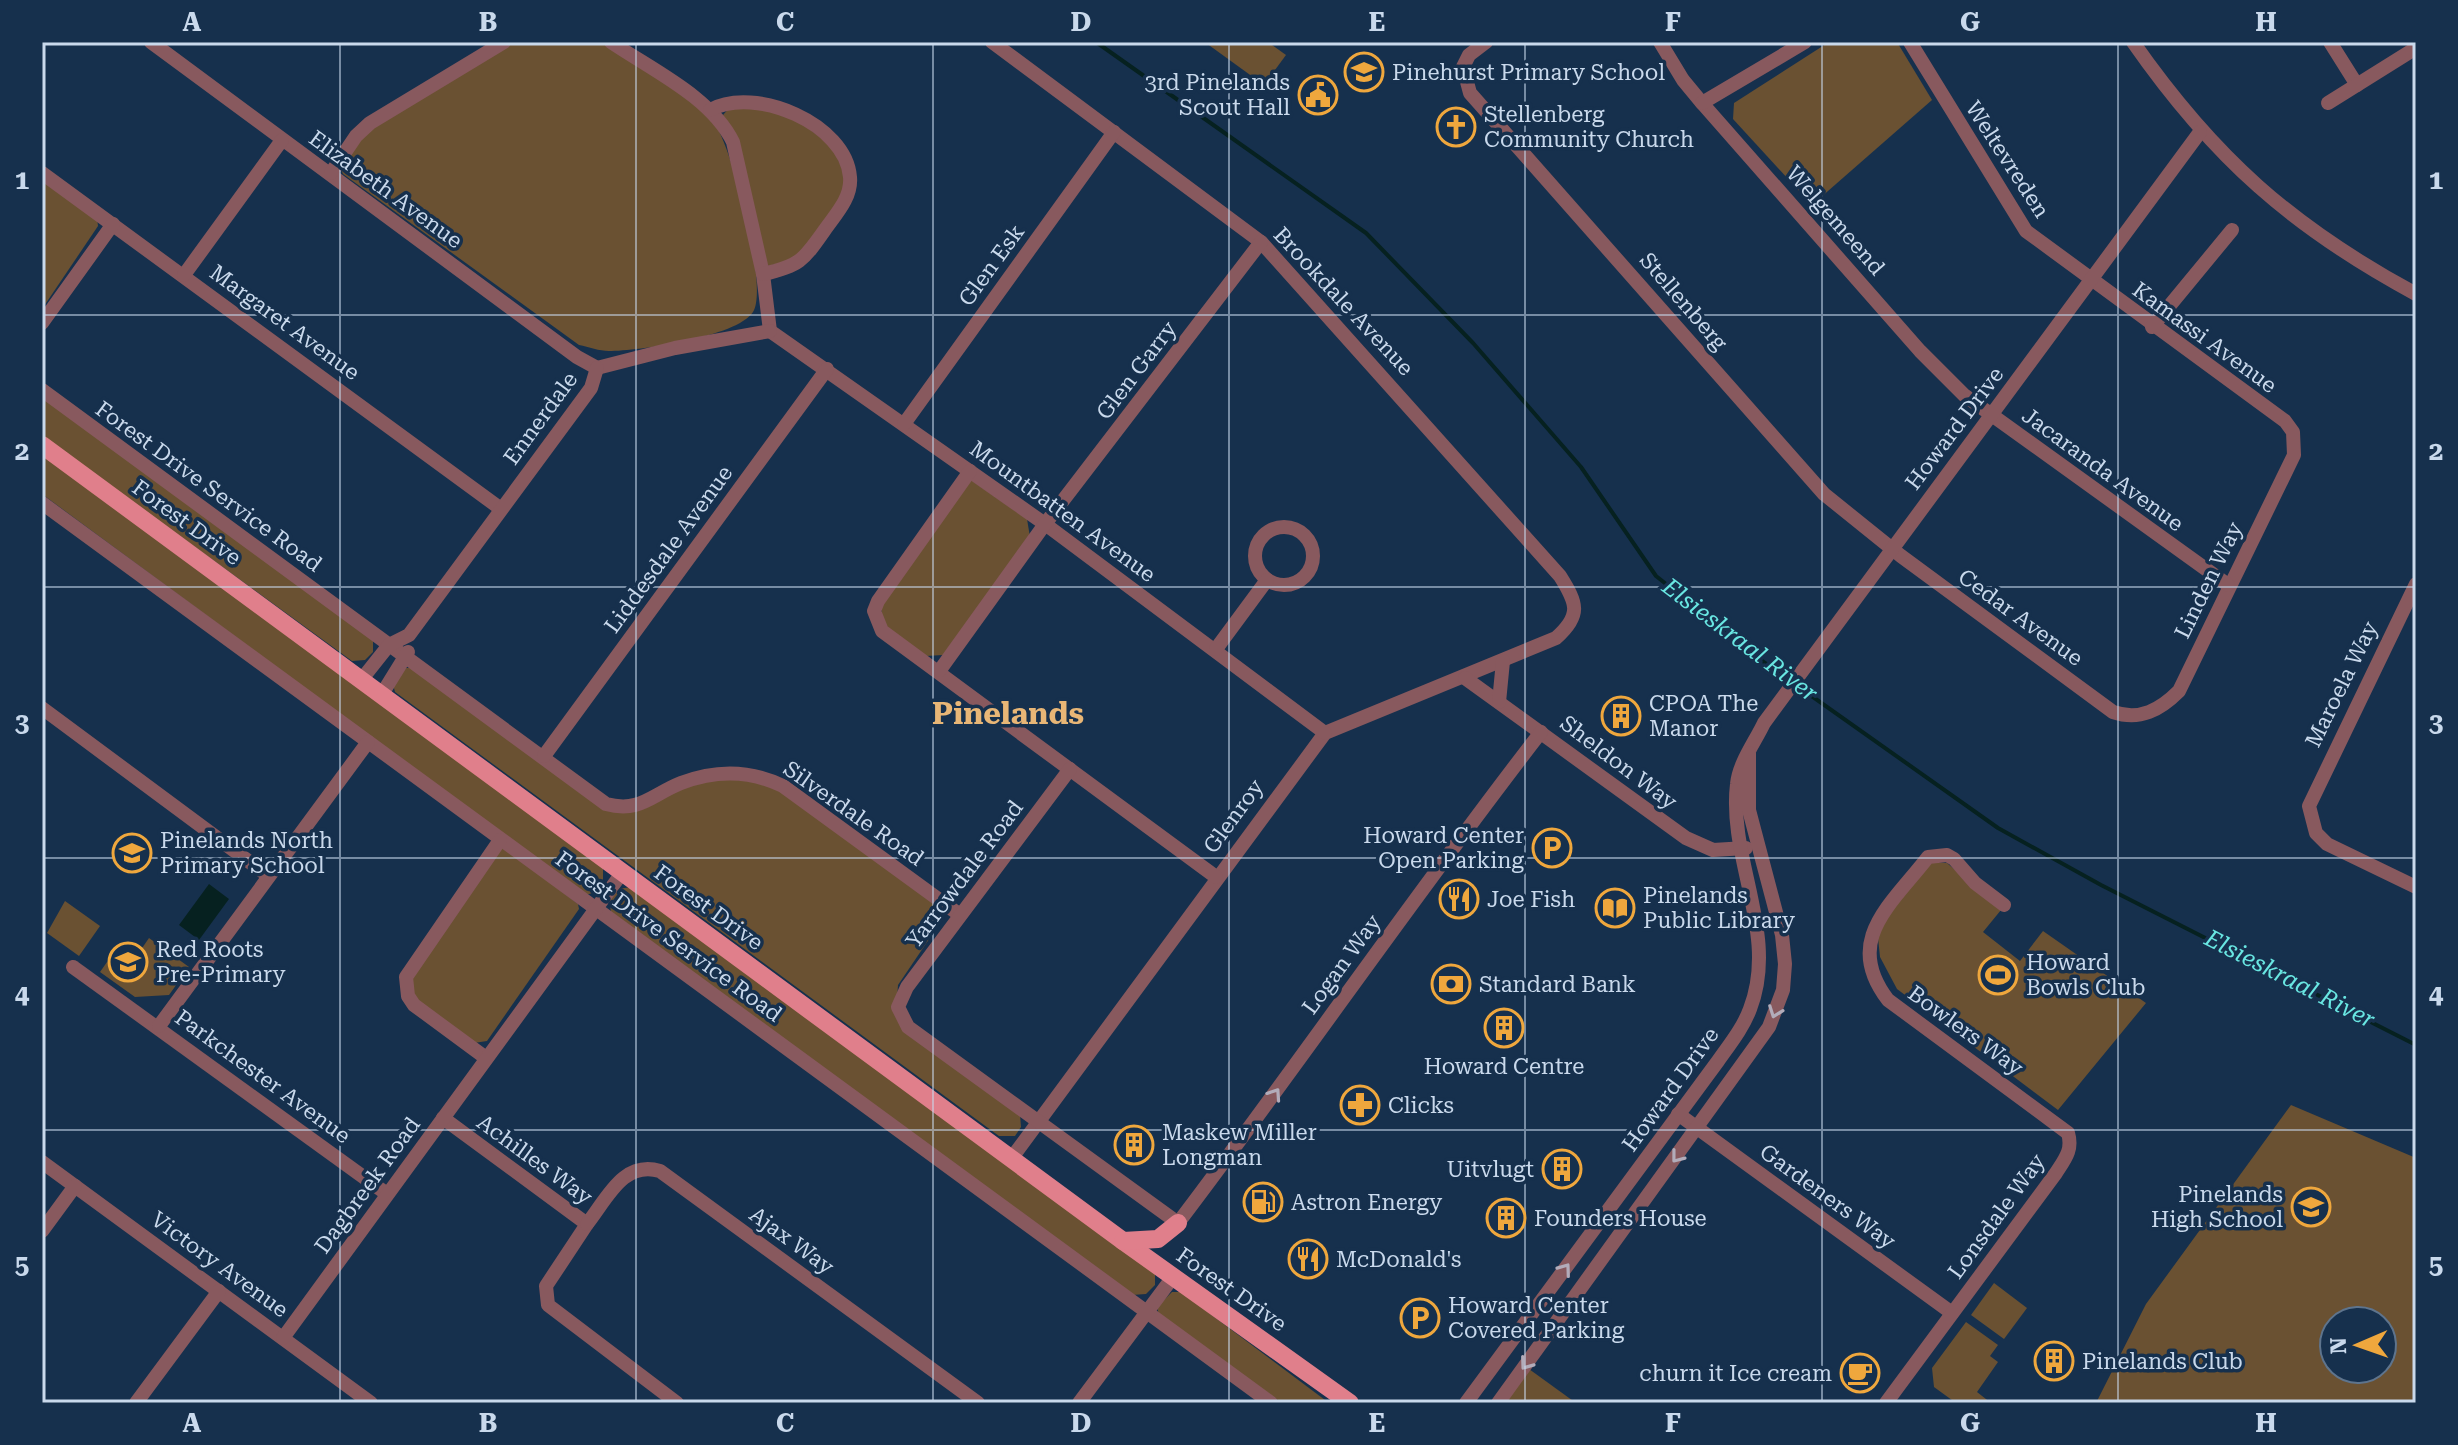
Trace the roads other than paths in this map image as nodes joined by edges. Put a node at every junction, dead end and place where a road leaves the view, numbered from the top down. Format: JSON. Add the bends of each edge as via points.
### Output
{"nodes":[{"id":1,"x":504,"y":42,"type":"edge"},
{"id":2,"x":611,"y":42,"type":"edge"},
{"id":3,"x":992,"y":42,"type":"edge"},
{"id":4,"x":1486,"y":42,"type":"edge"},
{"id":5,"x":1660,"y":42,"type":"edge"},
{"id":6,"x":1805,"y":42,"type":"edge"},
{"id":7,"x":1910,"y":42,"type":"edge"},
{"id":8,"x":2133,"y":42,"type":"edge"},
{"id":9,"x":2330,"y":42,"type":"edge"},
{"id":10,"x":162,"y":45,"type":"edge"},
{"id":11,"x":2416,"y":48,"type":"edge"},
{"id":12,"x":2357,"y":85,"type":"junction"},
{"id":13,"x":1702,"y":103,"type":"junction"},
{"id":14,"x":2328,"y":103,"type":"dead end"},
{"id":15,"x":710,"y":110,"type":"junction"},
{"id":16,"x":1114,"y":132,"type":"junction"},
{"id":17,"x":2200,"y":132,"type":"junction"},
{"id":18,"x":282,"y":140,"type":"junction"},
{"id":19,"x":42,"y":173,"type":"edge"},
{"id":20,"x":331,"y":173,"type":"junction"},
{"id":21,"x":113,"y":224,"type":"junction"},
{"id":22,"x":2232,"y":230,"type":"dead end"},
{"id":23,"x":1261,"y":242,"type":"junction"},
{"id":24,"x":763,"y":274,"type":"junction"},
{"id":25,"x":184,"y":275,"type":"junction"},
{"id":26,"x":2090,"y":281,"type":"junction"},
{"id":27,"x":2416,"y":294,"type":"edge"},
{"id":28,"x":42,"y":323,"type":"edge"},
{"id":29,"x":2152,"y":327,"type":"junction"},
{"id":30,"x":770,"y":331,"type":"junction"},
{"id":31,"x":597,"y":368,"type":"junction"},
{"id":32,"x":827,"y":369,"type":"junction"},
{"id":33,"x":42,"y":390,"type":"edge"},
{"id":34,"x":1991,"y":415,"type":"junction"},
{"id":35,"x":904,"y":424,"type":"junction"},
{"id":36,"x":2293,"y":432,"type":"joint"},
{"id":37,"x":42,"y":445,"type":"edge"},
{"id":38,"x":970,"y":471,"type":"junction"},
{"id":39,"x":42,"y":503,"type":"edge"},
{"id":40,"x":501,"y":509,"type":"junction"},
{"id":41,"x":1045,"y":524,"type":"junction"},
{"id":42,"x":1891,"y":549,"type":"junction"},
{"id":43,"x":1267,"y":580,"type":"junction"},
{"id":44,"x":2416,"y":584,"type":"edge"},
{"id":45,"x":2228,"y":585,"type":"junction"},
{"id":46,"x":409,"y":635,"type":"junction"},
{"id":47,"x":389,"y":645,"type":"junction"},
{"id":48,"x":1216,"y":649,"type":"junction"},
{"id":49,"x":408,"y":658,"type":"junction"},
{"id":50,"x":1503,"y":661,"type":"junction"},
{"id":51,"x":940,"y":670,"type":"junction"},
{"id":52,"x":1465,"y":678,"type":"junction"},
{"id":53,"x":362,"y":679,"type":"junction"},
{"id":54,"x":382,"y":694,"type":"junction"},
{"id":55,"x":1499,"y":702,"type":"junction"},
{"id":56,"x":42,"y":708,"type":"edge"},
{"id":57,"x":2127,"y":717,"type":"joint"},
{"id":58,"x":1541,"y":732,"type":"junction"},
{"id":59,"x":1325,"y":733,"type":"junction"},
{"id":60,"x":368,"y":742,"type":"junction"},
{"id":61,"x":1749,"y":753,"type":"junction"},
{"id":62,"x":544,"y":756,"type":"junction"},
{"id":63,"x":1070,"y":769,"type":"junction"},
{"id":64,"x":625,"y":809,"type":"joint"},
{"id":65,"x":500,"y":840,"type":"junction"},
{"id":66,"x":1758,"y":846,"type":"junction"},
{"id":67,"x":1740,"y":849,"type":"junction"},
{"id":68,"x":622,"y":873,"type":"junction"},
{"id":69,"x":267,"y":875,"type":"junction"},
{"id":70,"x":1216,"y":877,"type":"junction"},
{"id":71,"x":2416,"y":887,"type":"edge"},
{"id":72,"x":2004,"y":905,"type":"dead end"},
{"id":73,"x":597,"y":909,"type":"junction"},
{"id":74,"x":960,"y":915,"type":"junction"},
{"id":75,"x":73,"y":967,"type":"dead end"},
{"id":76,"x":159,"y":1026,"type":"junction"},
{"id":77,"x":486,"y":1058,"type":"junction"},
{"id":78,"x":1678,"y":1114,"type":"junction"},
{"id":79,"x":443,"y":1118,"type":"junction"},
{"id":80,"x":1037,"y":1123,"type":"junction"},
{"id":81,"x":1699,"y":1128,"type":"junction"},
{"id":82,"x":2070,"y":1142,"type":"joint"},
{"id":83,"x":1011,"y":1159,"type":"junction"},
{"id":84,"x":42,"y":1162,"type":"edge"},
{"id":85,"x":75,"y":1186,"type":"junction"},
{"id":86,"x":387,"y":1194,"type":"junction"},
{"id":87,"x":1178,"y":1223,"type":"junction"},
{"id":88,"x":587,"y":1224,"type":"junction"},
{"id":89,"x":42,"y":1231,"type":"edge"},
{"id":90,"x":1123,"y":1241,"type":"junction"},
{"id":91,"x":1173,"y":1277,"type":"junction"},
{"id":92,"x":219,"y":1291,"type":"junction"},
{"id":93,"x":1145,"y":1313,"type":"junction"},
{"id":94,"x":1952,"y":1313,"type":"junction"},
{"id":95,"x":283,"y":1338,"type":"junction"},
{"id":96,"x":364,"y":1401,"type":"edge"},
{"id":97,"x":136,"y":1403,"type":"edge"},
{"id":98,"x":677,"y":1403,"type":"edge"},
{"id":99,"x":978,"y":1403,"type":"edge"},
{"id":100,"x":1079,"y":1403,"type":"edge"},
{"id":101,"x":1271,"y":1403,"type":"edge"},
{"id":102,"x":1350,"y":1403,"type":"edge"},
{"id":103,"x":1466,"y":1403,"type":"edge"},
{"id":104,"x":1498,"y":1403,"type":"edge"},
{"id":105,"x":1886,"y":1403,"type":"edge"}],
"edges":[{"from":1,"to":20,"type":"street","via":[[370,123]]},
{"from":2,"to":15,"type":"street"},
{"from":3,"to":16,"type":"street","name":"Brookdale Avenue"},
{"from":4,"to":42,"type":"street","name":"Stellenberg","via":[[1463,67],[1470,93],[1824,494]]},
{"from":5,"to":13,"type":"street","name":"Welgemeend"},
{"from":6,"to":13,"type":"street"},
{"from":7,"to":26,"type":"street","name":"Weltevreden","via":[[2018,220],[2040,244]]},
{"from":8,"to":17,"type":"street"},
{"from":9,"to":12,"type":"street"},
{"from":10,"to":18,"type":"street","name":"Elizabeth Avenue"},
{"from":11,"to":12,"type":"street"},
{"from":12,"to":14,"type":"street"},
{"from":13,"to":34,"type":"street","name":"Welgemeend","via":[[1920,351]]},
{"from":15,"to":24,"type":"street","via":[[733,142]]},
{"from":15,"to":24,"type":"street","via":[[731,103],[787,108],[838,144],[847,160],[847,199],[803,261]]},
{"from":16,"to":23,"type":"street","name":"Brookdale Avenue"},
{"from":16,"to":35,"type":"street","name":"Glen Esk"},
{"from":17,"to":26,"type":"street","name":"Howard Drive"},
{"from":17,"to":27,"type":"street","via":[[2306,229]]},
{"from":18,"to":20,"type":"street","name":"Elizabeth Avenue"},
{"from":18,"to":25,"type":"street"},
{"from":19,"to":21,"type":"street","name":"Margaret Avenue"},
{"from":20,"to":31,"type":"street","name":"Elizabeth Avenue"},
{"from":21,"to":25,"type":"street","name":"Margaret Avenue"},
{"from":21,"to":28,"type":"street"},
{"from":22,"to":29,"type":"street"},
{"from":23,"to":41,"type":"street","name":"Glen Garry"},
{"from":23,"to":50,"type":"street","name":"Brookdale Avenue","via":[[1571,593],[1571,625],[1556,638]]},
{"from":24,"to":30,"type":"street"},
{"from":25,"to":40,"type":"street","name":"Margaret Avenue"},
{"from":26,"to":29,"type":"street","name":"Kamassi Avenue"},
{"from":26,"to":34,"type":"street","name":"Howard Drive"},
{"from":29,"to":36,"type":"street","name":"Kamassi Avenue","via":[[2285,421]]},
{"from":30,"to":31,"type":"street","name":"Ennerdale"},
{"from":30,"to":32,"type":"street","name":"Mountbatten Avenue"},
{"from":31,"to":40,"type":"street","name":"Ennerdale","via":[[591,388]]},
{"from":32,"to":35,"type":"street","name":"Mountbatten Avenue"},
{"from":32,"to":62,"type":"street","name":"Liddesdale Avenue"},
{"from":33,"to":47,"type":"street","name":"Forest Drive Service Road"},
{"from":34,"to":42,"type":"street","name":"Howard Drive"},
{"from":34,"to":45,"type":"street","name":"Jacaranda Avenue"},
{"from":35,"to":38,"type":"street","name":"Mountbatten Avenue"},
{"from":36,"to":45,"type":"street","name":"Linden Way","via":[[2294,455]]},
{"from":37,"to":53,"type":"main road","name":"Forest Drive"},
{"from":38,"to":41,"type":"street","name":"Mountbatten Avenue"},
{"from":38,"to":51,"type":"street","via":[[874,611],[882,631]]},
{"from":39,"to":60,"type":"street","name":"Forest Drive Service Road"},
{"from":40,"to":46,"type":"street","name":"Ennerdale"},
{"from":41,"to":48,"type":"street","name":"Mountbatten Avenue"},
{"from":41,"to":51,"type":"street","name":"Glen Garry"},
{"from":42,"to":57,"type":"street","name":"Cedar Avenue","via":[[2113,712]]},
{"from":42,"to":61,"type":"street","name":"Howard Drive"},
{"from":43,"to":43,"type":"street","via":[[1255,562],[1259,540],[1277,527],[1301,532],[1312,547],[1310,569],[1291,585]]},
{"from":43,"to":48,"type":"street"},
{"from":44,"to":71,"type":"street","name":"Maroela Way","via":[[2309,806],[2316,833],[2327,844]]},
{"from":45,"to":57,"type":"street","name":"Linden Way","via":[[2179,691],[2165,705]]},
{"from":46,"to":47,"type":"street","name":"Ennerdale"},
{"from":46,"to":49,"type":"street"},
{"from":47,"to":49,"type":"street","name":"Forest Drive Service Road"},
{"from":47,"to":53,"type":"street","name":"Ennerdale"},
{"from":48,"to":59,"type":"street","name":"Mountbatten Avenue"},
{"from":49,"to":54,"type":"street"},
{"from":49,"to":62,"type":"street","name":"Forest Drive Service Road"},
{"from":50,"to":52,"type":"street"},
{"from":50,"to":55,"type":"street"},
{"from":51,"to":63,"type":"street"},
{"from":52,"to":55,"type":"street","name":"Sheldon Way"},
{"from":52,"to":59,"type":"street"},
{"from":53,"to":54,"type":"main road","name":"Forest Drive"},
{"from":54,"to":68,"type":"main road","name":"Forest Drive"},
{"from":55,"to":58,"type":"street","name":"Sheldon Way"},
{"from":56,"to":69,"type":"street"},
{"from":58,"to":67,"type":"street","name":"Sheldon Way","via":[[1686,838],[1713,850]]},
{"from":87,"to":58,"type":"street","name":"Logan Way","one_way":true},
{"from":59,"to":70,"type":"street","name":"Glenroy"},
{"from":60,"to":65,"type":"street","name":"Forest Drive Service Road"},
{"from":60,"to":69,"type":"street"},
{"from":61,"to":66,"type":"street","name":"Howard Drive","via":[[1749,810]]},
{"from":61,"to":67,"type":"street","name":"Howard Drive","via":[[1737,783]]},
{"from":62,"to":64,"type":"street","name":"Forest Drive Service Road","via":[[606,804]]},
{"from":63,"to":70,"type":"street"},
{"from":63,"to":74,"type":"street","name":"Yarrowdale Road"},
{"from":64,"to":74,"type":"street","name":"Silverdale Road","via":[[700,777],[759,774]]},
{"from":65,"to":73,"type":"street","name":"Forest Drive Service Road"},
{"from":65,"to":77,"type":"street","via":[[406,977],[414,1005]]},
{"from":66,"to":67,"type":"street","name":"Sheldon Way"},
{"from":66,"to":81,"type":"street","name":"Howard Drive","one_way":true,"via":[[1782,935],[1783,990],[1769,1027]]},
{"from":67,"to":78,"type":"street","name":"Howard Drive","via":[[1759,933],[1757,985],[1739,1031]]},
{"from":68,"to":73,"type":"street","name":"Dagbreek Road"},
{"from":68,"to":83,"type":"main road","name":"Forest Drive"},
{"from":69,"to":76,"type":"street"},
{"from":70,"to":80,"type":"street","name":"Glenroy"},
{"from":72,"to":82,"type":"street","name":"Bowlers Way","via":[[1954,859],[1928,857],[1874,924],[1868,953],[1871,972],[1888,1000],[2068,1133]]},
{"from":73,"to":77,"type":"street","name":"Dagbreek Road"},
{"from":73,"to":93,"type":"street","name":"Forest Drive Service Road"},
{"from":74,"to":80,"type":"street","name":"Yarrowdale Road","via":[[898,1007],[908,1027]]},
{"from":75,"to":76,"type":"street","name":"Parkchester Avenue"},
{"from":76,"to":86,"type":"street","name":"Parkchester Avenue"},
{"from":77,"to":79,"type":"street","name":"Dagbreek Road"},
{"from":78,"to":81,"type":"street","name":"Gardeners Way"},
{"from":103,"to":78,"type":"street","name":"Howard Drive","one_way":true},
{"from":79,"to":86,"type":"street","name":"Dagbreek Road"},
{"from":79,"to":88,"type":"street","name":"Achilles Way"},
{"from":80,"to":83,"type":"street","name":"Glenroy"},
{"from":80,"to":87,"type":"street"},
{"from":81,"to":94,"type":"street","name":"Gardeners Way"},
{"from":81,"to":104,"type":"street","name":"Howard Drive","one_way":true},
{"from":82,"to":94,"type":"street","name":"Lonsdale Way","via":[[2062,1163]]},
{"from":83,"to":90,"type":"main road","name":"Forest Drive"},
{"from":84,"to":85,"type":"street","name":"Victory Avenue"},
{"from":85,"to":89,"type":"street"},
{"from":85,"to":92,"type":"street","name":"Victory Avenue"},
{"from":86,"to":95,"type":"street","name":"Dagbreek Road"},
{"from":87,"to":90,"type":"main road","via":[[1158,1239]]},
{"from":88,"to":98,"type":"street","name":"Achilles Way","via":[[546,1286],[548,1305]]},
{"from":88,"to":99,"type":"street","name":"Ajax Way","via":[[625,1175],[648,1167],[660,1171]]},
{"from":90,"to":91,"type":"main road","name":"Forest Drive"},
{"from":91,"to":93,"type":"street"},
{"from":91,"to":102,"type":"main road","name":"Forest Drive"},
{"from":92,"to":95,"type":"street","name":"Victory Avenue"},
{"from":92,"to":97,"type":"street"},
{"from":93,"to":100,"type":"street"},
{"from":93,"to":101,"type":"street","name":"Forest Drive Service Road"},
{"from":94,"to":105,"type":"street","name":"Lonsdale Way"},
{"from":95,"to":96,"type":"street","name":"Victory Avenue"}]}
